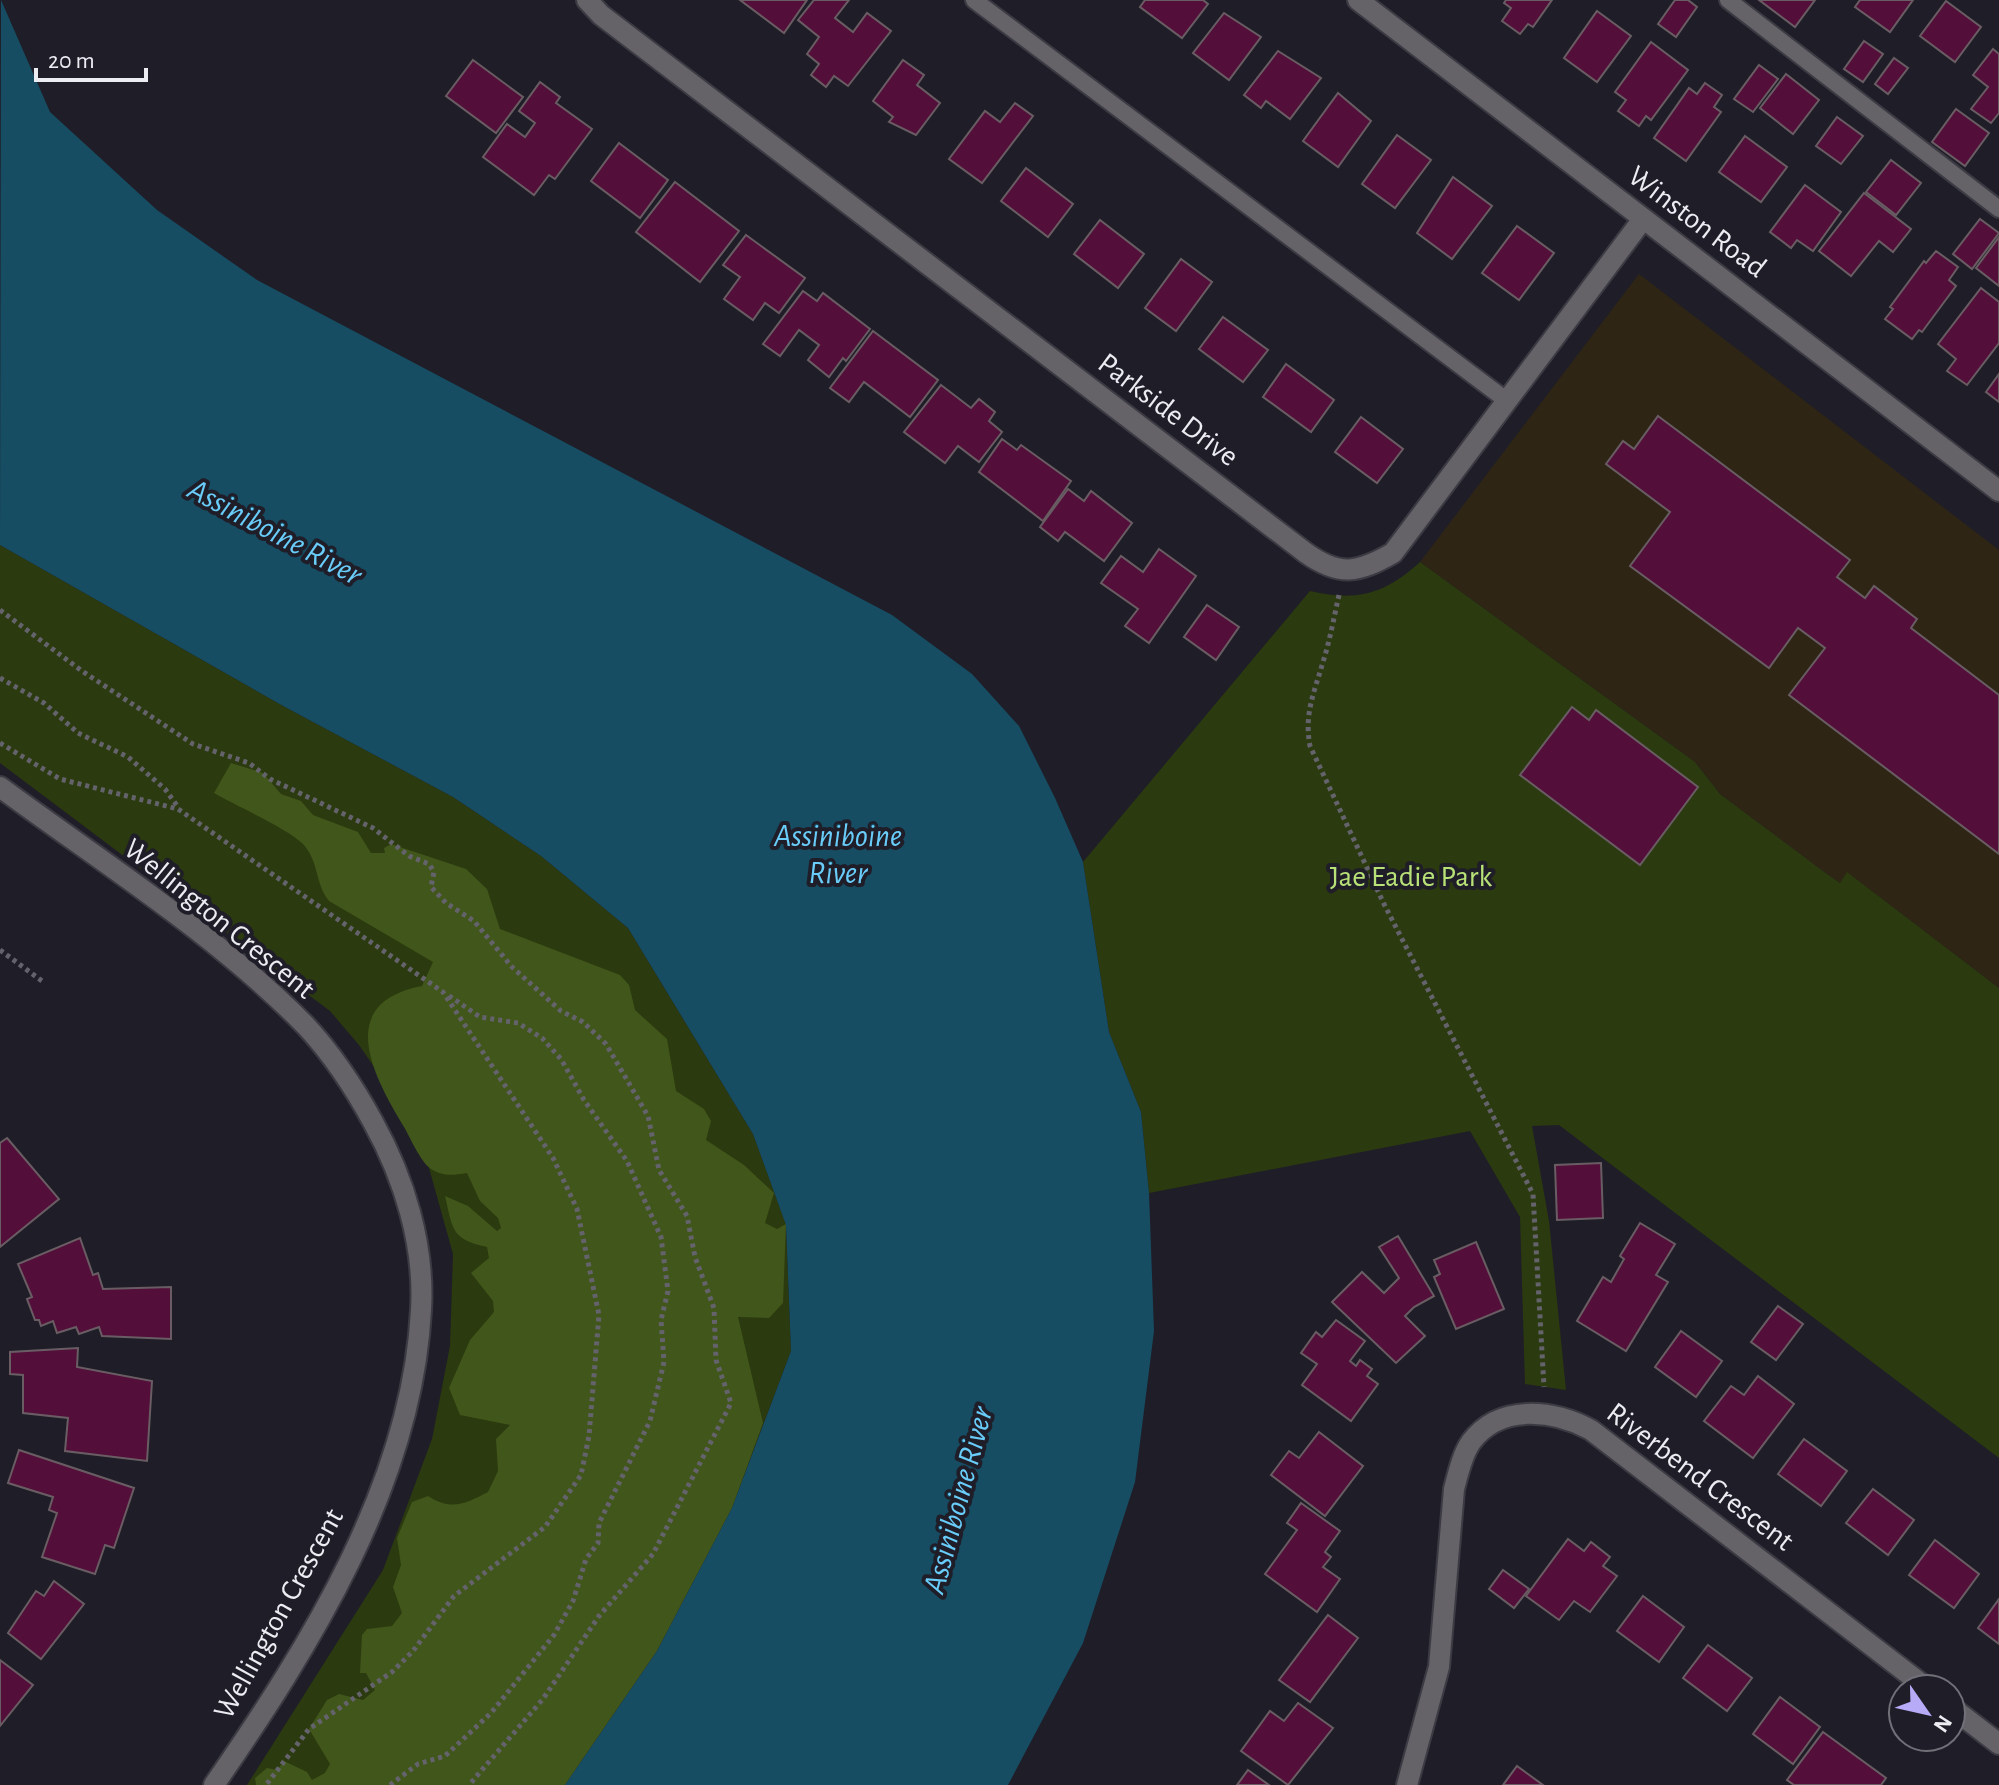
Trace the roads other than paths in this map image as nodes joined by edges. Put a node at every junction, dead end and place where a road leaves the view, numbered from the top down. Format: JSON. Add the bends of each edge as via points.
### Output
{"nodes":[{"id":1,"x":587,"y":0,"type":"edge"},
{"id":2,"x":974,"y":0,"type":"edge"},
{"id":3,"x":1358,"y":0,"type":"edge"},
{"id":4,"x":1728,"y":0,"type":"edge"},
{"id":5,"x":1999,"y":209,"type":"edge"},
{"id":6,"x":1643,"y":219,"type":"junction"},
{"id":7,"x":1506,"y":400,"type":"junction"},
{"id":8,"x":1999,"y":491,"type":"edge"},
{"id":9,"x":0,"y":787,"type":"edge"},
{"id":10,"x":1907,"y":1673,"type":"edge"},
{"id":11,"x":1967,"y":1719,"type":"edge"},
{"id":12,"x":1999,"y":1744,"type":"edge"},
{"id":13,"x":214,"y":1785,"type":"edge"},
{"id":14,"x":1407,"y":1785,"type":"edge"}],
"edges":[{"from":1,"to":7,"type":"street","name":"Parkside Drive","via":[[1321,564],[1344,571],[1366,568],[1393,553]]},
{"from":2,"to":7,"type":"lane"},
{"from":3,"to":6,"type":"street","name":"Winston Road"},
{"from":4,"to":5,"type":"lane"},
{"from":6,"to":7,"type":"street"},
{"from":6,"to":8,"type":"street","name":"Winston Road"},
{"from":9,"to":13,"type":"street","name":"Wellington Crescent","via":[[200,936],[306,1026],[339,1065],[385,1145],[404,1190],[418,1251],[422,1307],[415,1370],[381,1483],[294,1663]]},
{"from":10,"to":14,"type":"street","name":"Riverbend Crescent","via":[[1591,1430],[1545,1412],[1516,1415],[1493,1423],[1472,1441],[1461,1463],[1454,1489],[1439,1667]]},
{"from":11,"to":12,"type":"street"}]}
